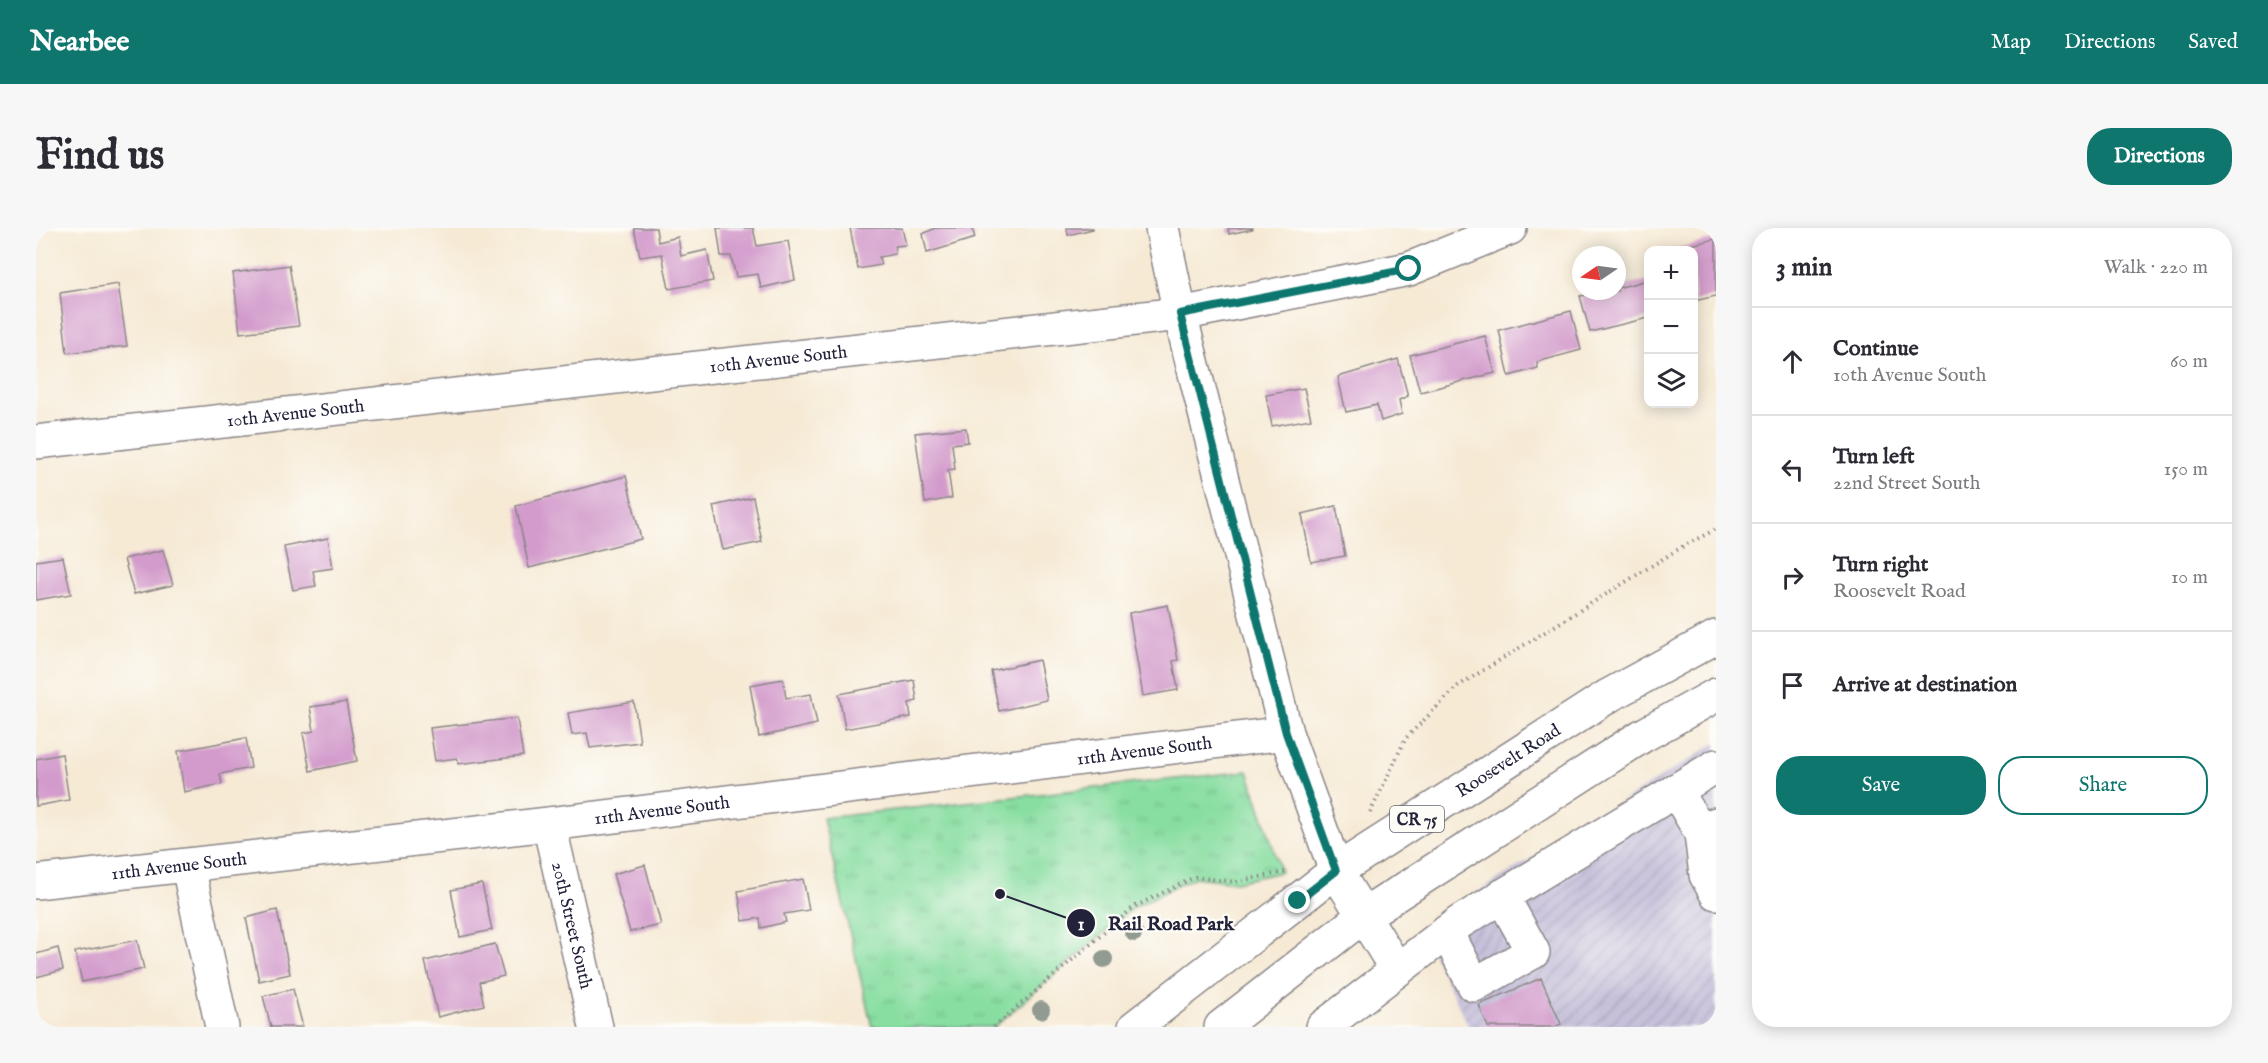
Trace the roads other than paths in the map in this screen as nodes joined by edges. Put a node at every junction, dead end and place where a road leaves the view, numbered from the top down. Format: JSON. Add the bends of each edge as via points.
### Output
{"nodes":[{"id":1,"x":1162,"y":228,"type":"edge"},
{"id":2,"x":1510,"y":228,"type":"edge"},
{"id":3,"x":1180,"y":314,"type":"junction"},
{"id":4,"x":36,"y":442,"type":"edge"},
{"id":5,"x":1716,"y":637,"type":"edge"},
{"id":6,"x":1716,"y":695,"type":"edge"},
{"id":7,"x":1286,"y":733,"type":"junction"},
{"id":8,"x":1716,"y":766,"type":"edge"},
{"id":9,"x":1676,"y":790,"type":"junction"},
{"id":10,"x":549,"y":824,"type":"junction"},
{"id":11,"x":1708,"y":829,"type":"edge"},
{"id":12,"x":188,"y":866,"type":"junction"},
{"id":13,"x":1336,"y":871,"type":"junction"},
{"id":14,"x":36,"y":882,"type":"edge"},
{"id":15,"x":1716,"y":893,"type":"edge"},
{"id":16,"x":1502,"y":896,"type":"junction"},
{"id":17,"x":1363,"y":916,"type":"junction"},
{"id":18,"x":1447,"y":932,"type":"junction"},
{"id":19,"x":1396,"y":970,"type":"junction"},
{"id":20,"x":222,"y":1027,"type":"edge"},
{"id":21,"x":596,"y":1027,"type":"edge"},
{"id":22,"x":1135,"y":1027,"type":"edge"},
{"id":23,"x":1221,"y":1027,"type":"edge"},
{"id":24,"x":1323,"y":1027,"type":"edge"}],
"edges":[{"from":1,"to":3,"type":"street"},
{"from":2,"to":3,"type":"street","name":"10th Avenue South","via":[[1409,269]]},
{"from":3,"to":4,"type":"street","name":"10th Avenue South"},
{"from":3,"to":7,"type":"street"},
{"from":5,"to":13,"type":"street","name":"Roosevelt Road","number":"CR 75","via":[[1608,696]]},
{"from":6,"to":17,"type":"street","number":"CR 75","via":[[1642,736]]},
{"from":7,"to":10,"type":"street","name":"11th Avenue South"},
{"from":7,"to":13,"type":"street"},
{"from":8,"to":9,"type":"street"},
{"from":9,"to":11,"type":"street"},
{"from":9,"to":16,"type":"street"},
{"from":10,"to":12,"type":"street","name":"11th Avenue South"},
{"from":10,"to":21,"type":"street","name":"20th Street South"},
{"from":11,"to":15,"type":"street","via":[[1706,875]]},
{"from":12,"to":14,"type":"street","name":"11th Avenue South"},
{"from":12,"to":20,"type":"street"},
{"from":13,"to":17,"type":"street"},
{"from":13,"to":22,"type":"street","name":"Roosevelt Road","number":"CR 75"},
{"from":16,"to":18,"type":"street"},
{"from":16,"to":18,"type":"street","via":[[1533,952],[1474,985]]},
{"from":17,"to":19,"type":"street"},
{"from":17,"to":23,"type":"street","number":"CR 75"},
{"from":18,"to":19,"type":"street"},
{"from":19,"to":24,"type":"street"}]}
